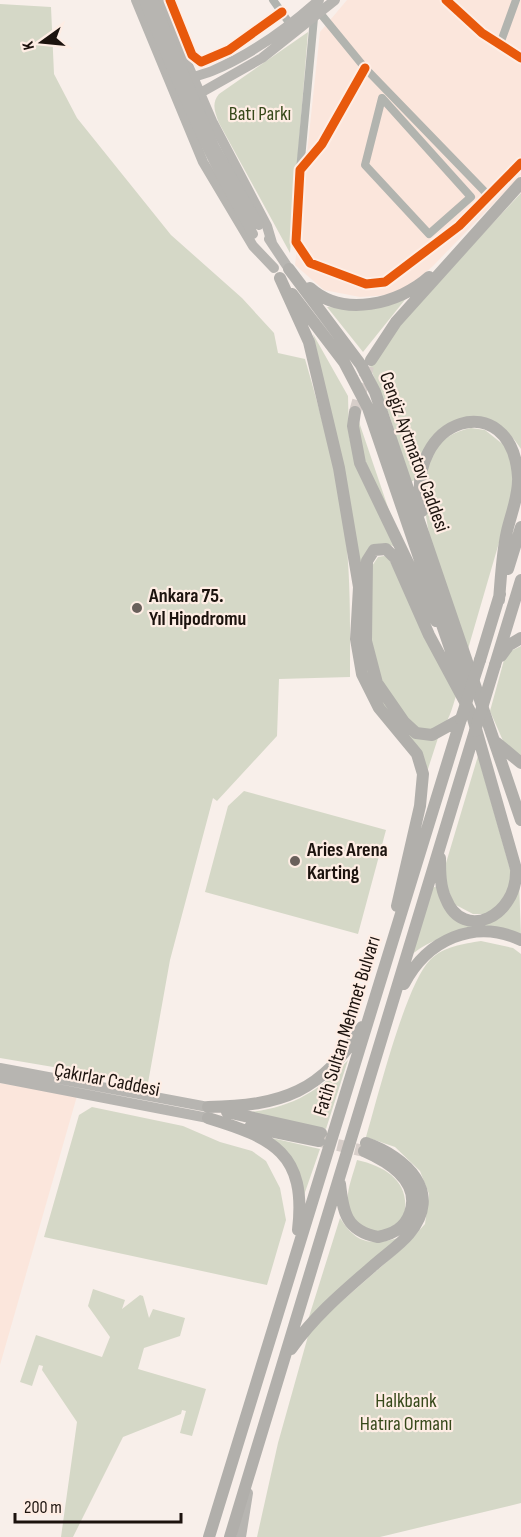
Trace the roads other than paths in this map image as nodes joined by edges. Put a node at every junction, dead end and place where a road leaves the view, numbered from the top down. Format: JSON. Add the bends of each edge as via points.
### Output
{"nodes":[{"id":1,"x":136,"y":0,"type":"edge"},
{"id":2,"x":144,"y":0,"type":"edge"},
{"id":3,"x":153,"y":0,"type":"edge"},
{"id":4,"x":160,"y":0,"type":"edge"},
{"id":5,"x":170,"y":0,"type":"edge"},
{"id":6,"x":273,"y":0,"type":"edge"},
{"id":7,"x":319,"y":0,"type":"edge"},
{"id":8,"x":335,"y":0,"type":"edge"},
{"id":9,"x":446,"y":0,"type":"edge"},
{"id":10,"x":516,"y":0,"type":"edge"},
{"id":11,"x":282,"y":12,"type":"junction"},
{"id":12,"x":317,"y":15,"type":"junction"},
{"id":13,"x":290,"y":24,"type":"junction"},
{"id":14,"x":500,"y":44,"type":"junction"},
{"id":15,"x":184,"y":54,"type":"junction"},
{"id":16,"x":521,"y":57,"type":"edge"},
{"id":17,"x":162,"y":64,"type":"junction"},
{"id":18,"x":365,"y":68,"type":"junction"},
{"id":19,"x":194,"y":77,"type":"junction"},
{"id":20,"x":172,"y":88,"type":"junction"},
{"id":21,"x":201,"y":94,"type":"junction"},
{"id":22,"x":178,"y":103,"type":"junction"},
{"id":23,"x":212,"y":121,"type":"junction"},
{"id":24,"x":190,"y":133,"type":"junction"},
{"id":25,"x":521,"y":163,"type":"edge"},
{"id":26,"x":300,"y":170,"type":"junction"},
{"id":27,"x":521,"y":183,"type":"edge"},
{"id":28,"x":488,"y":195,"type":"junction"},
{"id":29,"x":451,"y":217,"type":"junction"},
{"id":30,"x":459,"y":226,"type":"junction"},
{"id":31,"x":256,"y":229,"type":"junction"},
{"id":32,"x":272,"y":243,"type":"junction"},
{"id":33,"x":463,"y":246,"type":"junction"},
{"id":34,"x":289,"y":268,"type":"junction"},
{"id":35,"x":277,"y":273,"type":"junction"},
{"id":36,"x":371,"y":360,"type":"tunnel mouth"},
{"id":37,"x":355,"y":412,"type":"tunnel mouth"},
{"id":38,"x":521,"y":527,"type":"edge"},
{"id":39,"x":521,"y":580,"type":"edge"},
{"id":40,"x":438,"y":583,"type":"junction"},
{"id":41,"x":499,"y":600,"type":"junction"},
{"id":42,"x":521,"y":638,"type":"edge"},
{"id":43,"x":455,"y":659,"type":"junction"},
{"id":44,"x":495,"y":665,"type":"junction"},
{"id":45,"x":466,"y":717,"type":"junction"},
{"id":46,"x":494,"y":740,"type":"junction"},
{"id":47,"x":521,"y":763,"type":"edge"},
{"id":48,"x":521,"y":820,"type":"edge"},
{"id":49,"x":441,"y":844,"type":"junction"},
{"id":50,"x":521,"y":862,"type":"edge"},
{"id":51,"x":521,"y":940,"type":"edge"},
{"id":52,"x":391,"y":950,"type":"junction"},
{"id":53,"x":392,"y":1006,"type":"junction"},
{"id":54,"x":373,"y":1008,"type":"junction"},
{"id":55,"x":0,"y":1068,"type":"edge"},
{"id":56,"x":0,"y":1078,"type":"edge"},
{"id":57,"x":158,"y":1103,"type":"junction"},
{"id":58,"x":208,"y":1113,"type":"junction"},
{"id":59,"x":320,"y":1137,"type":"tunnel mouth"},
{"id":60,"x":339,"y":1179,"type":"junction"},
{"id":61,"x":294,"y":1260,"type":"junction"},
{"id":62,"x":285,"y":1357,"type":"junction"},
{"id":63,"x":252,"y":1466,"type":"junction"},
{"id":64,"x":209,"y":1537,"type":"edge"},
{"id":65,"x":230,"y":1537,"type":"edge"},
{"id":66,"x":241,"y":1537,"type":"edge"}],
"edges":[{"from":1,"to":17,"type":"main road","name":"Cengiz Aytmatov Caddesi"},
{"from":2,"to":31,"type":"main road","name":"Cengiz Aytmatov Caddesi","bridge":true,"via":[[188,111],[226,189]]},
{"from":3,"to":31,"type":"main road","name":"Cengiz Aytmatov Caddesi","bridge":true,"via":[[214,146]]},
{"from":4,"to":15,"type":"main road","name":"Cengiz Aytmatov Caddesi"},
{"from":5,"to":11,"type":"street","via":[[192,56],[201,62],[229,50]]},
{"from":6,"to":11,"type":"street"},
{"from":7,"to":13,"type":"main road"},
{"from":8,"to":12,"type":"main road"},
{"from":9,"to":14,"type":"street"},
{"from":10,"to":14,"type":"street"},
{"from":11,"to":13,"type":"street"},
{"from":12,"to":18,"type":"street"},
{"from":12,"to":21,"type":"main road","via":[[262,58]]},
{"from":12,"to":26,"type":"street"},
{"from":13,"to":19,"type":"main road","via":[[213,70]]},
{"from":14,"to":16,"type":"street"},
{"from":15,"to":17,"type":"main road","via":[[176,68]]},
{"from":15,"to":19,"type":"main road","name":"Cengiz Aytmatov Caddesi"},
{"from":17,"to":20,"type":"main road","name":"Cengiz Aytmatov Caddesi"},
{"from":18,"to":26,"type":"street","via":[[322,144]]},
{"from":18,"to":28,"type":"street"},
{"from":19,"to":20,"type":"main road"},
{"from":19,"to":21,"type":"main road","name":"Cengiz Aytmatov Caddesi"},
{"from":20,"to":22,"type":"main road","name":"Cengiz Aytmatov Caddesi"},
{"from":21,"to":22,"type":"main road"},
{"from":21,"to":23,"type":"main road","name":"Cengiz Aytmatov Caddesi"},
{"from":22,"to":24,"type":"main road","name":"Cengiz Aytmatov Caddesi"},
{"from":23,"to":24,"type":"main road","via":[[196,115]]},
{"from":23,"to":32,"type":"main road","name":"Cengiz Aytmatov Caddesi","via":[[267,226]]},
{"from":24,"to":35,"type":"main road","name":"Cengiz Aytmatov Caddesi","via":[[253,246]]},
{"from":25,"to":28,"type":"street"},
{"from":26,"to":30,"type":"street","via":[[296,242],[310,263],[366,284],[385,282]]},
{"from":27,"to":33,"type":"highway"},
{"from":28,"to":30,"type":"street"},
{"from":29,"to":29,"type":"street","via":[[429,234],[365,165],[382,98],[471,197]]},
{"from":29,"to":30,"type":"street"},
{"from":31,"to":32,"type":"main road","name":"Cengiz Aytmatov Caddesi"},
{"from":31,"to":35,"type":"main road","name":"Cengiz Aytmatov Caddesi"},
{"from":32,"to":34,"type":"main road","name":"Cengiz Aytmatov Caddesi"},
{"from":33,"to":34,"type":"highway","via":[[409,292],[376,304],[323,298]]},
{"from":33,"to":36,"type":"highway","via":[[396,322]]},
{"from":34,"to":40,"type":"highway","name":"Cengiz Aytmatov Caddesi","via":[[367,376],[392,438]]},
{"from":35,"to":43,"type":"highway","name":"Cengiz Aytmatov Caddesi","via":[[344,362],[368,408]]},
{"from":35,"to":52,"type":"highway","via":[[309,342],[339,468],[359,587],[356,639],[362,674],[379,708],[417,754],[423,774]]},
{"from":37,"to":43,"type":"highway","via":[[354,438],[360,463]]},
{"from":38,"to":41,"type":"highway","name":"Fatih Sultan Mehmet Bulvarı"},
{"from":39,"to":44,"type":"highway","name":"Fatih Sultan Mehmet Bulvarı"},
{"from":40,"to":41,"type":"highway","via":[[418,483],[423,460],[438,437],[449,429],[470,422],[487,424],[509,443],[518,479],[506,534]]},
{"from":40,"to":46,"type":"highway","name":"Cengiz Aytmatov Caddesi"},
{"from":41,"to":45,"type":"highway","name":"Fatih Sultan Mehmet Bulvarı","bridge":true},
{"from":42,"to":44,"type":"highway","via":[[509,645]]},
{"from":43,"to":45,"type":"highway","name":"Cengiz Aytmatov Caddesi"},
{"from":44,"to":49,"type":"highway","name":"Fatih Sultan Mehmet Bulvarı","bridge":true},
{"from":45,"to":45,"type":"highway","via":[[438,733],[416,733],[377,683],[366,641],[366,566],[374,550],[386,549],[395,558]]},
{"from":45,"to":49,"type":"highway","via":[[516,869],[514,888],[502,911],[489,919],[473,920],[456,914],[443,889]]},
{"from":45,"to":50,"type":"highway"},
{"from":45,"to":52,"type":"highway","name":"Fatih Sultan Mehmet Bulvarı"},
{"from":46,"to":47,"type":"highway"},
{"from":46,"to":48,"type":"highway","name":"Cengiz Aytmatov Caddesi"},
{"from":49,"to":53,"type":"highway","name":"Fatih Sultan Mehmet Bulvarı"},
{"from":51,"to":53,"type":"highway","via":[[492,931],[476,931],[446,940],[420,958]]},
{"from":52,"to":54,"type":"highway","name":"Fatih Sultan Mehmet Bulvarı"},
{"from":53,"to":60,"type":"highway","name":"Fatih Sultan Mehmet Bulvarı"},
{"from":54,"to":58,"type":"highway","via":[[342,1057],[314,1084],[282,1099]]},
{"from":54,"to":61,"type":"highway","name":"Fatih Sultan Mehmet Bulvarı"},
{"from":55,"to":57,"type":"main road","name":"Çakırlar Caddesi"},
{"from":56,"to":57,"type":"main road","name":"Çakırlar Caddesi"},
{"from":57,"to":58,"type":"main road","name":"Çakırlar Caddesi"},
{"from":58,"to":59,"type":"highway"},
{"from":58,"to":61,"type":"highway","via":[[254,1132],[275,1147],[291,1168],[300,1194]]},
{"from":60,"to":62,"type":"highway","name":"Fatih Sultan Mehmet Bulvarı"},
{"from":60,"to":62,"type":"highway","via":[[344,1214],[356,1230],[378,1237],[400,1228],[412,1207],[409,1186],[365,1147],[388,1151],[413,1173],[419,1184],[420,1214],[408,1235],[320,1313]]},
{"from":61,"to":64,"type":"highway","name":"Fatih Sultan Mehmet Bulvarı"},
{"from":62,"to":63,"type":"highway","name":"Fatih Sultan Mehmet Bulvarı"},
{"from":63,"to":65,"type":"highway","name":"Fatih Sultan Mehmet Bulvarı"},
{"from":63,"to":66,"type":"main road"}]}
